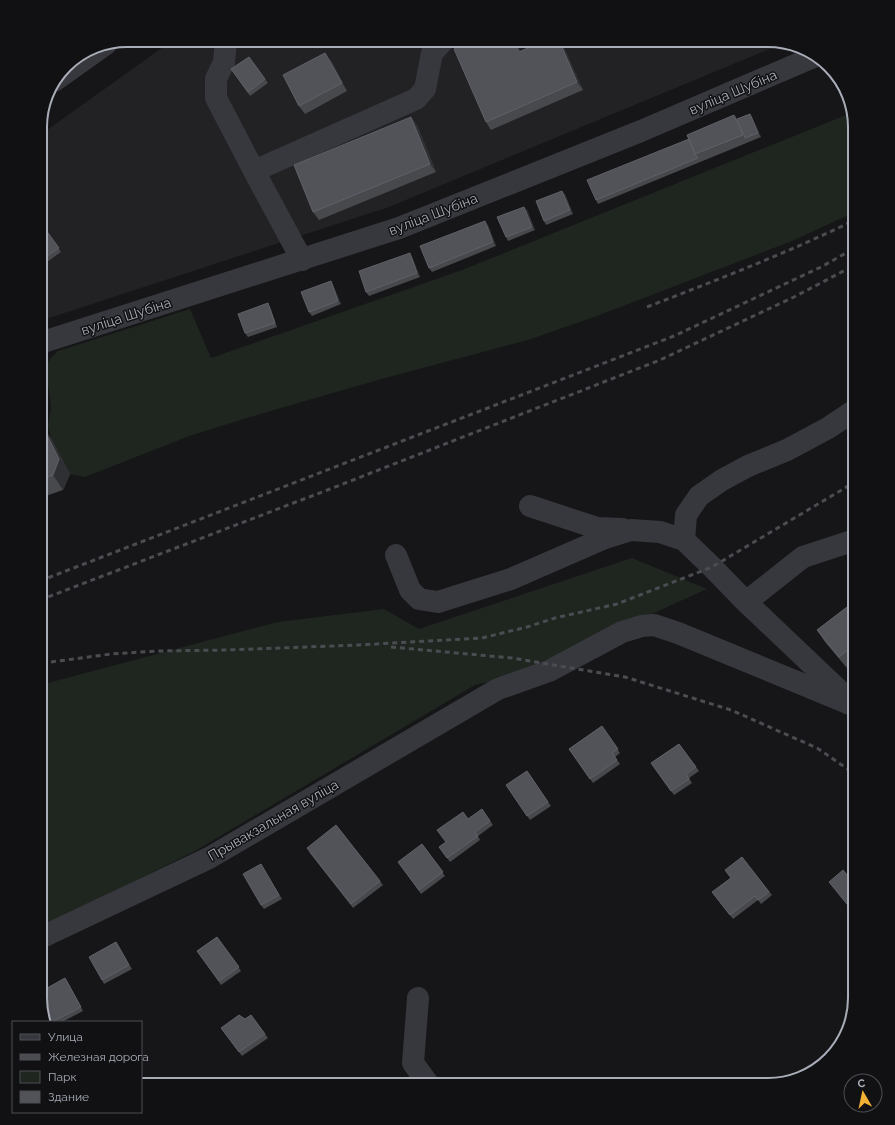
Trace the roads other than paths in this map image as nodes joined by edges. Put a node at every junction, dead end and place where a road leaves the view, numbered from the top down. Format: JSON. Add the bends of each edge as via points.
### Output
{"nodes":[{"id":1,"x":225,"y":47,"type":"edge"},
{"id":2,"x":438,"y":47,"type":"edge"},
{"id":3,"x":809,"y":59,"type":"edge"},
{"id":4,"x":254,"y":172,"type":"junction"},
{"id":5,"x":302,"y":260,"type":"junction"},
{"id":6,"x":47,"y":341,"type":"edge"},
{"id":7,"x":848,"y":415,"type":"edge"},
{"id":8,"x":530,"y":506,"type":"dead end"},
{"id":9,"x":631,"y":530,"type":"junction"},
{"id":10,"x":684,"y":540,"type":"junction"},
{"id":11,"x":848,"y":542,"type":"edge"},
{"id":12,"x":396,"y":555,"type":"dead end"},
{"id":13,"x":746,"y":602,"type":"junction"},
{"id":14,"x":848,"y":698,"type":"edge"},
{"id":15,"x":848,"y":702,"type":"edge"},
{"id":16,"x":47,"y":935,"type":"edge"},
{"id":17,"x":418,"y":998,"type":"dead end"},
{"id":18,"x":424,"y":1078,"type":"edge"}],
"edges":[{"from":1,"to":4,"type":"street","via":[[224,62],[216,80],[216,98]]},
{"from":2,"to":4,"type":"street","via":[[432,53],[425,89],[416,99]]},
{"from":3,"to":5,"type":"street","name":"вуліца Шубіна","via":[[641,131],[399,228]]},
{"from":4,"to":5,"type":"street"},
{"from":5,"to":6,"type":"street","name":"вуліца Шубіна"},
{"from":7,"to":10,"type":"street","via":[[787,450],[722,480],[699,496],[686,515]]},
{"from":8,"to":9,"type":"street","via":[[597,528]]},
{"from":9,"to":10,"type":"street","via":[[660,532]]},
{"from":9,"to":12,"type":"street","via":[[605,538],[511,579],[438,602],[419,599],[410,590]]},
{"from":10,"to":13,"type":"street"},
{"from":11,"to":13,"type":"street","via":[[803,557]]},
{"from":13,"to":14,"type":"street"},
{"from":15,"to":16,"type":"street","name":"Прывакзальная вуліца","via":[[654,625],[642,626],[622,632],[549,671],[498,689],[209,858]]},
{"from":17,"to":18,"type":"street","via":[[413,1063]]}]}
